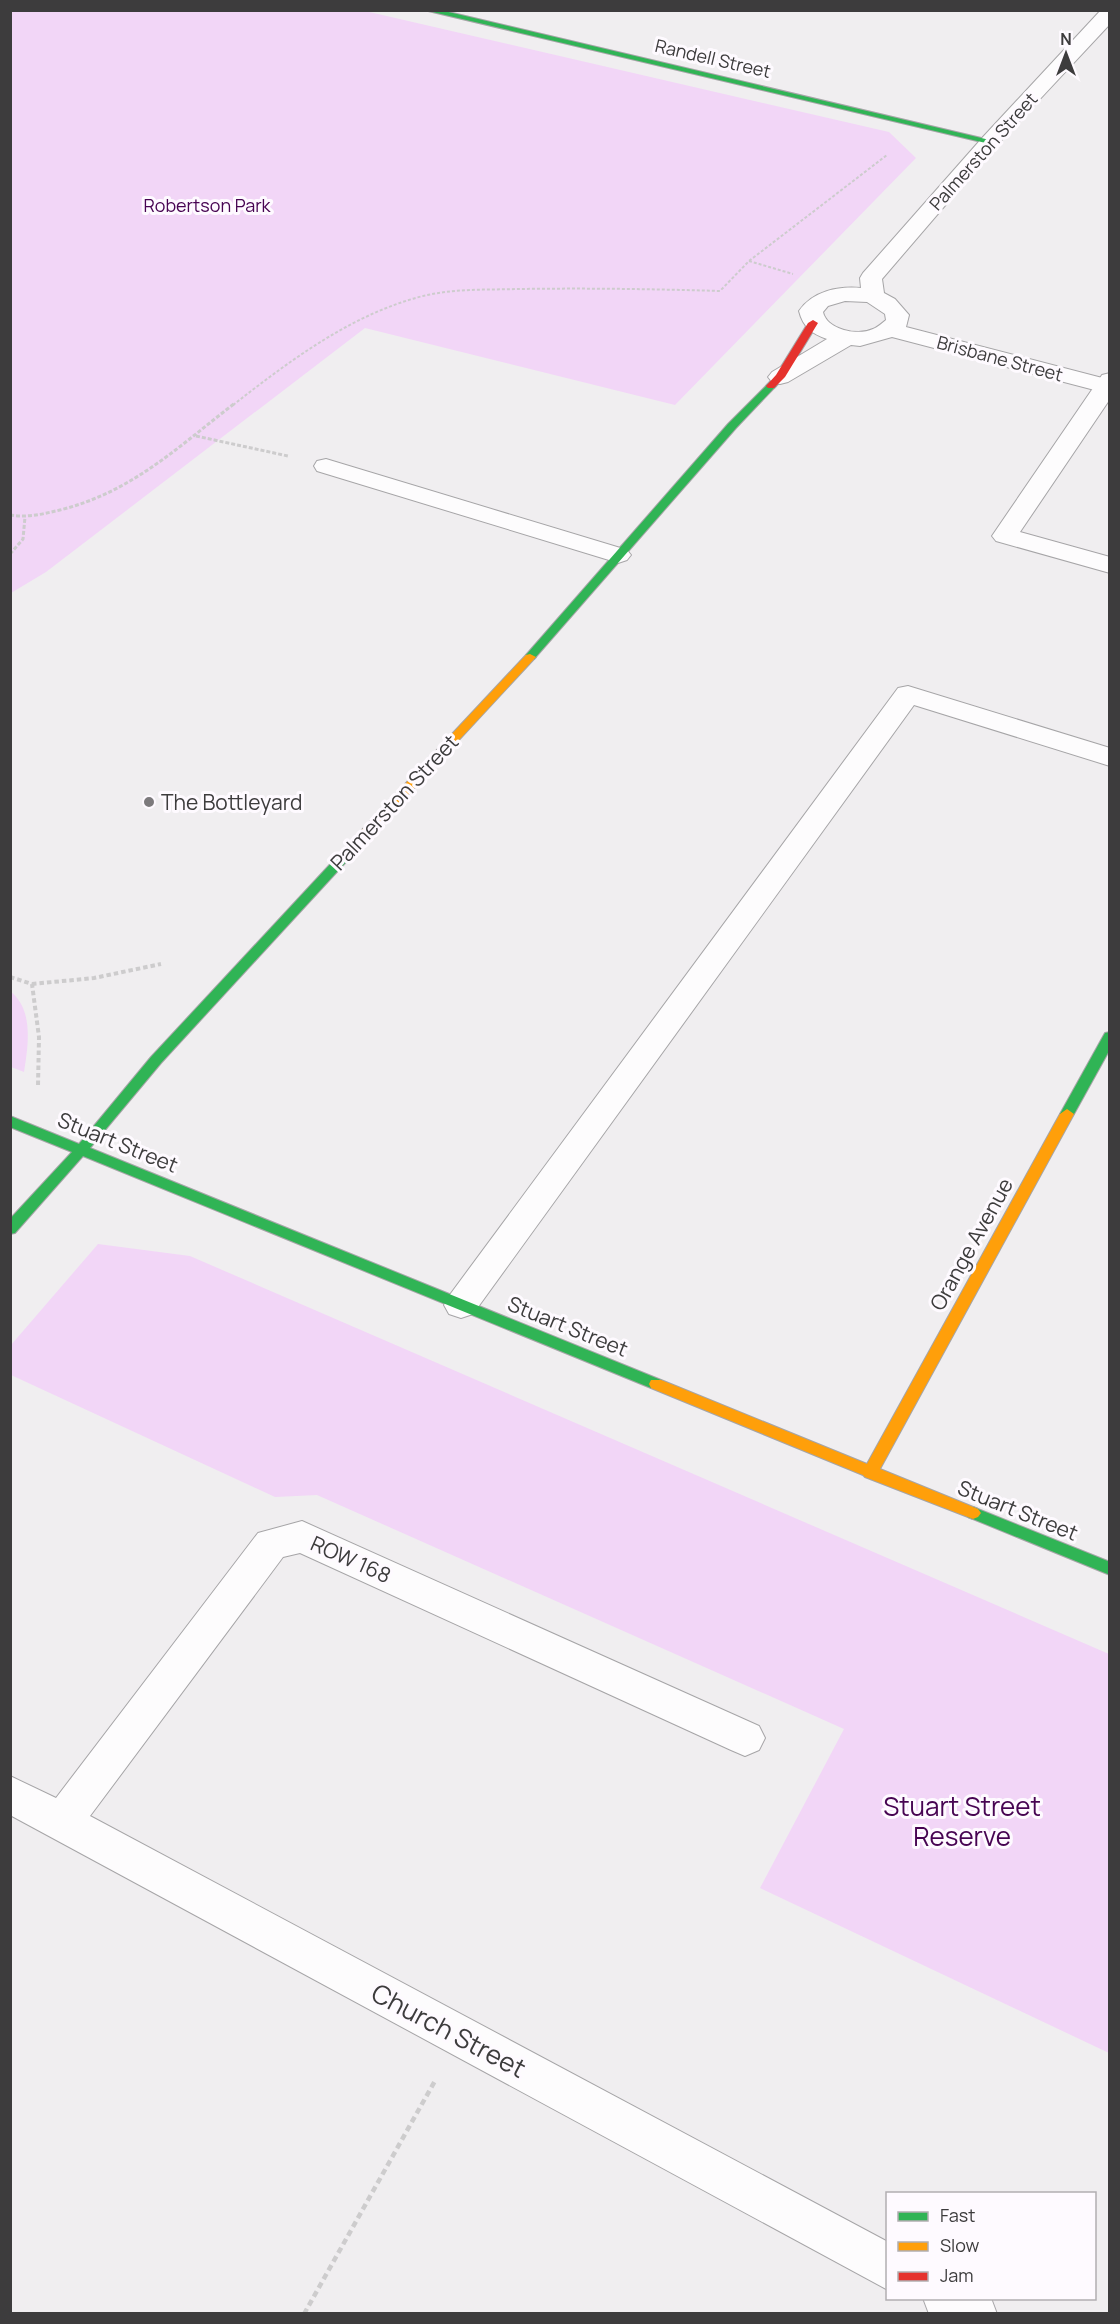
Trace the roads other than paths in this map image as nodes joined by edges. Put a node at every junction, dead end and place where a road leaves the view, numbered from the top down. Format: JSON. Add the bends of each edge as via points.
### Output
{"nodes":[{"id":1,"x":428,"y":10,"type":"edge"},
{"id":2,"x":1110,"y":12,"type":"edge"},
{"id":3,"x":990,"y":141,"type":"junction"},
{"id":4,"x":873,"y":297,"type":"junction"},
{"id":5,"x":813,"y":323,"type":"junction"},
{"id":6,"x":891,"y":330,"type":"junction"},
{"id":7,"x":846,"y":338,"type":"junction"},
{"id":8,"x":780,"y":377,"type":"junction"},
{"id":9,"x":1108,"y":384,"type":"edge"},
{"id":10,"x":326,"y":466,"type":"road end"},
{"id":11,"x":618,"y":555,"type":"junction"},
{"id":12,"x":1110,"y":565,"type":"edge"},
{"id":13,"x":1110,"y":758,"type":"edge"},
{"id":14,"x":1110,"y":1036,"type":"edge"},
{"id":15,"x":10,"y":1121,"type":"edge"},
{"id":16,"x":81,"y":1150,"type":"junction"},
{"id":17,"x":10,"y":1229,"type":"edge"},
{"id":18,"x":461,"y":1305,"type":"junction"},
{"id":19,"x":870,"y":1473,"type":"junction"},
{"id":20,"x":1110,"y":1569,"type":"edge"},
{"id":21,"x":745,"y":1738,"type":"dead end"},
{"id":22,"x":10,"y":1794,"type":"edge"},
{"id":23,"x":62,"y":1822,"type":"junction"},
{"id":24,"x":886,"y":2266,"type":"edge"},
{"id":25,"x":950,"y":2300,"type":"edge"},
{"id":26,"x":974,"y":2313,"type":"edge"}],
"edges":[{"from":1,"to":3,"type":"street","name":"Randell Street"},
{"from":2,"to":3,"type":"street","name":"Palmerston Street"},
{"from":3,"to":4,"type":"street","name":"Palmerston Street","via":[[871,278]]},
{"from":4,"to":5,"type":"street","via":[[829,297],[811,308]]},
{"from":4,"to":6,"type":"street","via":[[885,301],[898,315]]},
{"from":5,"to":7,"type":"street","via":[[821,330]]},
{"from":5,"to":8,"type":"street","name":"Palmerston Street"},
{"from":6,"to":7,"type":"street","via":[[872,337]]},
{"from":6,"to":9,"type":"street","name":"Brisbane Street"},
{"from":7,"to":8,"type":"street","name":"Palmerston Street"},
{"from":8,"to":11,"type":"street","name":"Palmerston Street"},
{"from":9,"to":12,"type":"street","via":[[1005,536]]},
{"from":10,"to":11,"type":"street"},
{"from":11,"to":16,"type":"street","name":"Palmerston Street","via":[[518,670],[156,1060]]},
{"from":13,"to":18,"type":"street","via":[[908,694]]},
{"from":14,"to":19,"type":"street","name":"Orange Avenue"},
{"from":15,"to":16,"type":"street","name":"Stuart Street"},
{"from":16,"to":17,"type":"street","name":"Palmerston Street"},
{"from":16,"to":18,"type":"street","name":"Stuart Street"},
{"from":18,"to":19,"type":"street","name":"Stuart Street"},
{"from":19,"to":20,"type":"street","name":"Stuart Street"},
{"from":21,"to":23,"type":"street","name":"ROW 168","via":[[302,1537],[271,1544]]},
{"from":22,"to":23,"type":"street","name":"Church Street"},
{"from":23,"to":24,"type":"street","name":"Church Street"},
{"from":25,"to":26,"type":"street"}]}
